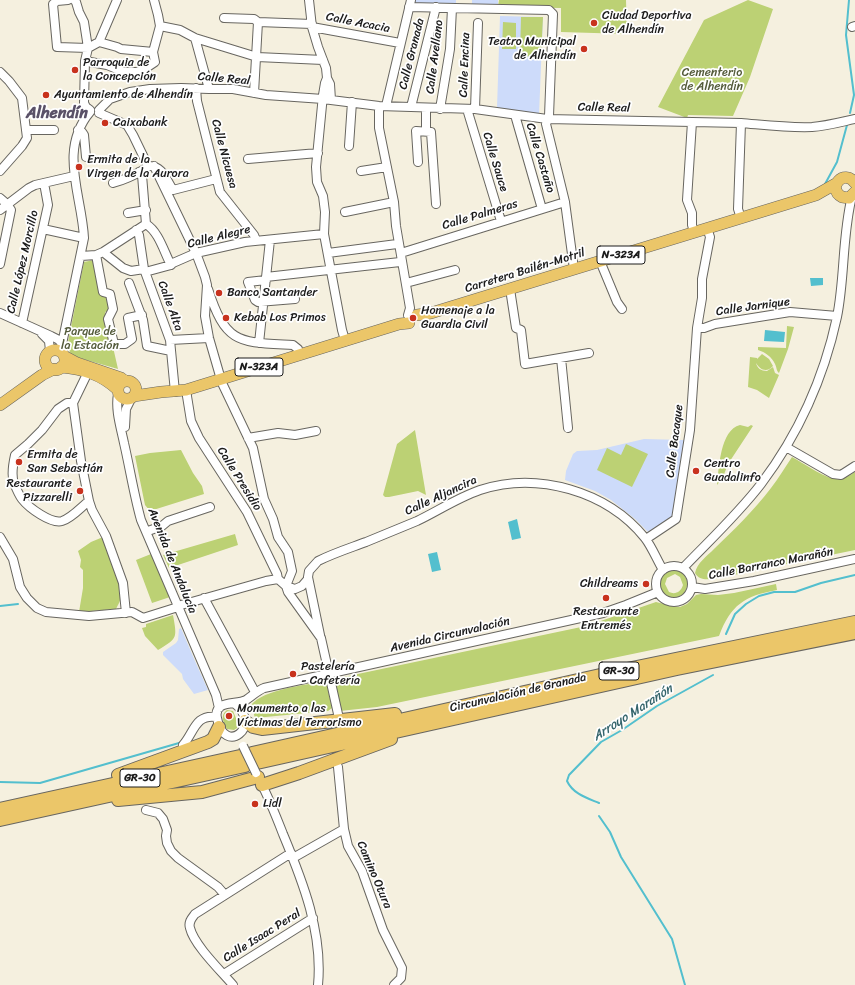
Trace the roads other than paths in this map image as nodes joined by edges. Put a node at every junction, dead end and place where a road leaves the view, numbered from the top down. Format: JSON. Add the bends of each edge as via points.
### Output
{"nodes":[{"id":1,"x":68,"y":0,"type":"edge"},
{"id":2,"x":74,"y":0,"type":"edge"},
{"id":3,"x":117,"y":0,"type":"edge"},
{"id":4,"x":308,"y":0,"type":"edge"},
{"id":5,"x":56,"y":2,"type":"edge"},
{"id":6,"x":157,"y":2,"type":"edge"},
{"id":7,"x":409,"y":2,"type":"edge"},
{"id":8,"x":436,"y":7,"type":"junction"},
{"id":9,"x":452,"y":8,"type":"junction"},
{"id":10,"x":224,"y":18,"type":"dead end"},
{"id":11,"x":258,"y":22,"type":"junction"},
{"id":12,"x":478,"y":23,"type":"dead end"},
{"id":13,"x":312,"y":25,"type":"junction"},
{"id":14,"x":160,"y":26,"type":"junction"},
{"id":15,"x":195,"y":38,"type":"junction"},
{"id":16,"x":99,"y":42,"type":"junction"},
{"id":17,"x":400,"y":43,"type":"junction"},
{"id":18,"x":88,"y":48,"type":"junction"},
{"id":19,"x":153,"y":52,"type":"junction"},
{"id":20,"x":257,"y":57,"type":"junction"},
{"id":21,"x":323,"y":60,"type":"junction"},
{"id":22,"x":85,"y":61,"type":"junction"},
{"id":23,"x":1,"y":74,"type":"edge"},
{"id":24,"x":196,"y":88,"type":"junction"},
{"id":25,"x":209,"y":90,"type":"junction"},
{"id":26,"x":254,"y":93,"type":"junction"},
{"id":27,"x":327,"y":99,"type":"junction"},
{"id":28,"x":352,"y":102,"type":"junction"},
{"id":29,"x":382,"y":106,"type":"junction"},
{"id":30,"x":411,"y":108,"type":"junction"},
{"id":31,"x":426,"y":108,"type":"junction"},
{"id":32,"x":440,"y":109,"type":"junction"},
{"id":33,"x":471,"y":109,"type":"junction"},
{"id":34,"x":95,"y":112,"type":"junction"},
{"id":35,"x":514,"y":115,"type":"junction"},
{"id":36,"x":547,"y":119,"type":"junction"},
{"id":37,"x":855,"y":119,"type":"edge"},
{"id":38,"x":692,"y":122,"type":"junction"},
{"id":39,"x":741,"y":123,"type":"junction"},
{"id":40,"x":80,"y":128,"type":"junction"},
{"id":41,"x":26,"y":130,"type":"junction"},
{"id":42,"x":54,"y":130,"type":"dead end"},
{"id":43,"x":426,"y":131,"type":"junction"},
{"id":44,"x":349,"y":146,"type":"dead end"},
{"id":45,"x":318,"y":153,"type":"junction"},
{"id":46,"x":86,"y":157,"type":"dead end"},
{"id":47,"x":248,"y":159,"type":"dead end"},
{"id":48,"x":418,"y":162,"type":"dead end"},
{"id":49,"x":151,"y":166,"type":"junction"},
{"id":50,"x":387,"y":167,"type":"junction"},
{"id":51,"x":0,"y":171,"type":"edge"},
{"id":52,"x":361,"y":171,"type":"dead end"},
{"id":53,"x":139,"y":172,"type":"junction"},
{"id":54,"x":74,"y":176,"type":"junction"},
{"id":55,"x":216,"y":179,"type":"junction"},
{"id":56,"x":853,"y":180,"type":"edge"},
{"id":57,"x":44,"y":183,"type":"junction"},
{"id":58,"x":113,"y":183,"type":"dead end"},
{"id":59,"x":845,"y":193,"type":"edge"},
{"id":60,"x":0,"y":198,"type":"edge"},
{"id":61,"x":394,"y":202,"type":"junction"},
{"id":62,"x":565,"y":202,"type":"junction"},
{"id":63,"x":7,"y":204,"type":"junction"},
{"id":64,"x":436,"y":204,"type":"dead end"},
{"id":65,"x":542,"y":209,"type":"junction"},
{"id":66,"x":0,"y":210,"type":"edge"},
{"id":67,"x":146,"y":210,"type":"junction"},
{"id":68,"x":345,"y":212,"type":"dead end"},
{"id":69,"x":128,"y":213,"type":"dead end"},
{"id":70,"x":741,"y":218,"type":"junction"},
{"id":71,"x":501,"y":221,"type":"junction"},
{"id":72,"x":146,"y":224,"type":"junction"},
{"id":73,"x":707,"y":228,"type":"junction"},
{"id":74,"x":43,"y":229,"type":"junction"},
{"id":75,"x":136,"y":230,"type":"junction"},
{"id":76,"x":694,"y":232,"type":"junction"},
{"id":77,"x":324,"y":234,"type":"junction"},
{"id":78,"x":84,"y":238,"type":"junction"},
{"id":79,"x":256,"y":240,"type":"junction"},
{"id":80,"x":270,"y":240,"type":"junction"},
{"id":81,"x":396,"y":244,"type":"dead end"},
{"id":82,"x":100,"y":253,"type":"junction"},
{"id":83,"x":196,"y":253,"type":"junction"},
{"id":84,"x":328,"y":253,"type":"junction"},
{"id":85,"x":401,"y":253,"type":"junction"},
{"id":86,"x":81,"y":256,"type":"junction"},
{"id":87,"x":600,"y":261,"type":"junction"},
{"id":88,"x":400,"y":262,"type":"dead end"},
{"id":89,"x":0,"y":264,"type":"edge"},
{"id":90,"x":171,"y":265,"type":"junction"},
{"id":91,"x":331,"y":269,"type":"junction"},
{"id":92,"x":574,"y":269,"type":"junction"},
{"id":93,"x":145,"y":270,"type":"junction"},
{"id":94,"x":455,"y":270,"type":"dead end"},
{"id":95,"x":266,"y":279,"type":"junction"},
{"id":96,"x":406,"y":282,"type":"junction"},
{"id":97,"x":129,"y":283,"type":"dead end"},
{"id":98,"x":207,"y":285,"type":"junction"},
{"id":99,"x":510,"y":289,"type":"junction"},
{"id":100,"x":295,"y":299,"type":"dead end"},
{"id":101,"x":263,"y":302,"type":"junction"},
{"id":102,"x":622,"y":309,"type":"dead end"},
{"id":103,"x":0,"y":313,"type":"edge"},
{"id":104,"x":142,"y":315,"type":"junction"},
{"id":105,"x":412,"y":316,"type":"junction"},
{"id":106,"x":837,"y":316,"type":"junction"},
{"id":107,"x":22,"y":323,"type":"junction"},
{"id":108,"x":697,"y":328,"type":"junction"},
{"id":109,"x":38,"y":330,"type":"junction"},
{"id":110,"x":209,"y":338,"type":"junction"},
{"id":111,"x":170,"y":340,"type":"junction"},
{"id":112,"x":345,"y":340,"type":"junction"},
{"id":113,"x":259,"y":343,"type":"junction"},
{"id":114,"x":62,"y":351,"type":"junction"},
{"id":115,"x":171,"y":352,"type":"junction"},
{"id":116,"x":589,"y":353,"type":"dead end"},
{"id":117,"x":299,"y":355,"type":"junction"},
{"id":118,"x":48,"y":356,"type":"junction"},
{"id":119,"x":561,"y":358,"type":"junction"},
{"id":120,"x":57,"y":368,"type":"junction"},
{"id":121,"x":88,"y":372,"type":"junction"},
{"id":122,"x":129,"y":382,"type":"junction"},
{"id":123,"x":221,"y":382,"type":"junction"},
{"id":124,"x":186,"y":390,"type":"junction"},
{"id":125,"x":118,"y":392,"type":"junction"},
{"id":126,"x":161,"y":392,"type":"junction"},
{"id":127,"x":174,"y":392,"type":"junction"},
{"id":128,"x":132,"y":397,"type":"junction"},
{"id":129,"x":73,"y":402,"type":"junction"},
{"id":130,"x":3,"y":403,"type":"edge"},
{"id":131,"x":568,"y":428,"type":"dead end"},
{"id":132,"x":316,"y":431,"type":"dead end"},
{"id":133,"x":248,"y":438,"type":"junction"},
{"id":134,"x":786,"y":447,"type":"junction"},
{"id":135,"x":855,"y":466,"type":"edge"},
{"id":136,"x":88,"y":501,"type":"junction"},
{"id":137,"x":210,"y":507,"type":"dead end"},
{"id":138,"x":148,"y":531,"type":"junction"},
{"id":139,"x":0,"y":537,"type":"edge"},
{"id":140,"x":646,"y":539,"type":"junction"},
{"id":141,"x":855,"y":559,"type":"edge"},
{"id":142,"x":683,"y":568,"type":"junction"},
{"id":143,"x":663,"y":570,"type":"junction"},
{"id":144,"x":278,"y":579,"type":"junction"},
{"id":145,"x":308,"y":579,"type":"junction"},
{"id":146,"x":286,"y":586,"type":"junction"},
{"id":147,"x":298,"y":587,"type":"junction"},
{"id":148,"x":692,"y":587,"type":"junction"},
{"id":149,"x":311,"y":589,"type":"junction"},
{"id":150,"x":658,"y":592,"type":"junction"},
{"id":151,"x":204,"y":598,"type":"junction"},
{"id":152,"x":292,"y":598,"type":"junction"},
{"id":153,"x":179,"y":606,"type":"junction"},
{"id":154,"x":126,"y":613,"type":"junction"},
{"id":155,"x":855,"y":622,"type":"edge"},
{"id":156,"x":855,"y":633,"type":"edge"},
{"id":157,"x":321,"y":638,"type":"junction"},
{"id":158,"x":329,"y":673,"type":"junction"},
{"id":159,"x":255,"y":692,"type":"junction"},
{"id":160,"x":247,"y":699,"type":"junction"},
{"id":161,"x":230,"y":703,"type":"junction"},
{"id":162,"x":219,"y":708,"type":"junction"},
{"id":163,"x":440,"y":711,"type":"junction"},
{"id":164,"x":338,"y":714,"type":"dead end"},
{"id":165,"x":244,"y":717,"type":"junction"},
{"id":166,"x":218,"y":722,"type":"junction"},
{"id":167,"x":430,"y":724,"type":"junction"},
{"id":168,"x":242,"y":733,"type":"junction"},
{"id":169,"x":232,"y":737,"type":"junction"},
{"id":170,"x":183,"y":745,"type":"dead end"},
{"id":171,"x":251,"y":765,"type":"junction"},
{"id":172,"x":338,"y":767,"type":"dead end"},
{"id":173,"x":40,"y":799,"type":"junction"},
{"id":174,"x":87,"y":801,"type":"junction"},
{"id":175,"x":0,"y":809,"type":"edge"},
{"id":176,"x":146,"y":810,"type":"dead end"},
{"id":177,"x":0,"y":820,"type":"edge"},
{"id":178,"x":344,"y":829,"type":"junction"},
{"id":179,"x":292,"y":856,"type":"junction"},
{"id":180,"x":225,"y":895,"type":"junction"},
{"id":181,"x":312,"y":918,"type":"junction"},
{"id":182,"x":224,"y":974,"type":"junction"},
{"id":183,"x":233,"y":985,"type":"edge"},
{"id":184,"x":318,"y":985,"type":"edge"},
{"id":185,"x":394,"y":985,"type":"edge"}],
"edges":[{"from":1,"to":5,"type":"street"},
{"from":2,"to":18,"type":"street","via":[[84,22]]},
{"from":3,"to":16,"type":"street"},
{"from":4,"to":13,"type":"street"},
{"from":5,"to":18,"type":"street","via":[[57,47]]},
{"from":6,"to":14,"type":"street"},
{"from":7,"to":8,"type":"street"},
{"from":7,"to":17,"type":"street"},
{"from":8,"to":9,"type":"street"},
{"from":8,"to":30,"type":"street","name":"Calle Granada"},
{"from":9,"to":32,"type":"street","name":"Calle Avellano","via":[[450,49]]},
{"from":9,"to":36,"type":"street","via":[[549,10],[553,14]]},
{"from":10,"to":11,"type":"street","name":"Calle Acacia","via":[[254,19]]},
{"from":11,"to":13,"type":"street","name":"Calle Acacia"},
{"from":11,"to":20,"type":"street"},
{"from":12,"to":33,"type":"street","name":"Calle Encina"},
{"from":13,"to":17,"type":"street","name":"Calle Acacia"},
{"from":13,"to":21,"type":"street"},
{"from":14,"to":15,"type":"street","via":[[180,30]]},
{"from":14,"to":19,"type":"street"},
{"from":15,"to":20,"type":"street"},
{"from":15,"to":25,"type":"street"},
{"from":16,"to":18,"type":"street"},
{"from":16,"to":19,"type":"street","via":[[121,49]]},
{"from":17,"to":29,"type":"street"},
{"from":18,"to":22,"type":"street"},
{"from":19,"to":22,"type":"street","via":[[155,62],[136,72],[124,72],[107,65]]},
{"from":20,"to":21,"type":"street"},
{"from":20,"to":26,"type":"street"},
{"from":21,"to":27,"type":"street","via":[[330,84]]},
{"from":22,"to":34,"type":"street","via":[[84,103]]},
{"from":23,"to":41,"type":"street","via":[[10,81],[22,98]]},
{"from":24,"to":25,"type":"street","name":"Calle Real"},
{"from":24,"to":34,"type":"street","name":"Calle Real","via":[[133,91],[110,98]]},
{"from":24,"to":55,"type":"street","name":"Calle Nicuesa"},
{"from":25,"to":26,"type":"street","name":"Calle Real","via":[[233,89]]},
{"from":26,"to":27,"type":"street","name":"Calle Real"},
{"from":27,"to":28,"type":"street","name":"Calle Real"},
{"from":27,"to":45,"type":"street"},
{"from":28,"to":29,"type":"street","name":"Calle Real"},
{"from":28,"to":44,"type":"street"},
{"from":29,"to":30,"type":"street","name":"Calle Real"},
{"from":29,"to":50,"type":"street","via":[[379,128]]},
{"from":30,"to":31,"type":"street","name":"Calle Real"},
{"from":31,"to":32,"type":"street","name":"Calle Real"},
{"from":31,"to":43,"type":"street"},
{"from":32,"to":33,"type":"street","name":"Calle Real"},
{"from":33,"to":35,"type":"street","name":"Calle Real"},
{"from":33,"to":71,"type":"street","name":"Calle Sauce"},
{"from":34,"to":40,"type":"street","name":"Calle Real","via":[[84,120]]},
{"from":34,"to":49,"type":"street","via":[[127,125],[142,155]]},
{"from":35,"to":36,"type":"street","name":"Calle Real"},
{"from":35,"to":65,"type":"street","name":"Calle Castaño"},
{"from":36,"to":38,"type":"street","name":"Calle Real"},
{"from":36,"to":62,"type":"street","via":[[546,124]]},
{"from":37,"to":39,"type":"street","name":"Calle Real","via":[[813,127]]},
{"from":38,"to":39,"type":"street","name":"Calle Real"},
{"from":38,"to":76,"type":"street","via":[[687,200],[692,213]]},
{"from":39,"to":70,"type":"street","via":[[738,209]]},
{"from":40,"to":46,"type":"street","via":[[84,135]]},
{"from":40,"to":54,"type":"street","via":[[74,154]]},
{"from":41,"to":42,"type":"street"},
{"from":41,"to":51,"type":"street","via":[[27,138],[22,146]]},
{"from":43,"to":48,"type":"street","via":[[412,131]]},
{"from":43,"to":64,"type":"street","via":[[431,132]]},
{"from":45,"to":47,"type":"street"},
{"from":45,"to":77,"type":"street","via":[[317,182],[323,196]]},
{"from":49,"to":53,"type":"street"},
{"from":49,"to":55,"type":"street","via":[[160,168],[173,190]]},
{"from":49,"to":83,"type":"street"},
{"from":50,"to":52,"type":"street"},
{"from":50,"to":61,"type":"street"},
{"from":53,"to":58,"type":"street"},
{"from":53,"to":67,"type":"street","via":[[142,175]]},
{"from":54,"to":57,"type":"street"},
{"from":54,"to":78,"type":"street"},
{"from":55,"to":79,"type":"street","name":"Calle Nicuesa","via":[[220,192]]},
{"from":56,"to":59,"type":"main road","number":"N-323A","via":[[843,178]]},
{"from":57,"to":63,"type":"street","via":[[29,188]]},
{"from":57,"to":74,"type":"street","name":"Calle López Morcillo","via":[[48,205]]},
{"from":59,"to":70,"type":"main road","name":"Carretera Bailén-Motril","number":"N-323A","via":[[816,195]]},
{"from":59,"to":106,"type":"street","via":[[847,214],[843,280]]},
{"from":60,"to":63,"type":"street"},
{"from":61,"to":68,"type":"street"},
{"from":61,"to":85,"type":"street"},
{"from":62,"to":65,"type":"street","name":"Calle Palmeras"},
{"from":62,"to":92,"type":"street"},
{"from":63,"to":66,"type":"street"},
{"from":63,"to":89,"type":"street","via":[[11,210]]},
{"from":65,"to":71,"type":"street","name":"Calle Palmeras"},
{"from":67,"to":69,"type":"street"},
{"from":67,"to":72,"type":"street"},
{"from":70,"to":73,"type":"main road","name":"Carretera Bailén-Motril","number":"N-323A"},
{"from":71,"to":85,"type":"street","name":"Calle Palmeras"},
{"from":72,"to":75,"type":"street"},
{"from":72,"to":90,"type":"street","via":[[151,227]]},
{"from":73,"to":76,"type":"main road","name":"Carretera Bailén-Motril","number":"N-323A"},
{"from":73,"to":108,"type":"street","name":"Calle Bacaque","via":[[710,237]]},
{"from":74,"to":78,"type":"street"},
{"from":74,"to":107,"type":"street","name":"Calle López Morcillo"},
{"from":75,"to":82,"type":"street"},
{"from":75,"to":93,"type":"street","name":"Calle Alta"},
{"from":76,"to":87,"type":"main road","name":"Carretera Bailén-Motril","number":"N-323A"},
{"from":77,"to":80,"type":"street","name":"Calle Alegre"},
{"from":77,"to":84,"type":"street"},
{"from":78,"to":86,"type":"street"},
{"from":79,"to":80,"type":"street","name":"Calle Alegre"},
{"from":79,"to":83,"type":"street","name":"Calle Alegre"},
{"from":80,"to":95,"type":"street"},
{"from":81,"to":84,"type":"street"},
{"from":82,"to":86,"type":"street"},
{"from":82,"to":93,"type":"street","name":"Calle Alegre","via":[[123,268],[131,271]]},
{"from":82,"to":104,"type":"street","via":[[104,292],[110,294],[113,309],[108,320],[114,344],[125,344],[132,339],[128,318]]},
{"from":83,"to":90,"type":"street","name":"Calle Alegre"},
{"from":83,"to":98,"type":"street"},
{"from":84,"to":91,"type":"street"},
{"from":85,"to":96,"type":"street"},
{"from":86,"to":114,"type":"street"},
{"from":87,"to":92,"type":"main road","name":"Carretera Bailén-Motril","number":"N-323A"},
{"from":87,"to":102,"type":"street"},
{"from":88,"to":91,"type":"street"},
{"from":90,"to":93,"type":"street","name":"Calle Alegre"},
{"from":91,"to":95,"type":"street"},
{"from":91,"to":112,"type":"street"},
{"from":92,"to":99,"type":"main road","name":"Carretera Bailén-Motril","number":"N-323A"},
{"from":93,"to":111,"type":"street","name":"Calle Alta"},
{"from":94,"to":96,"type":"street"},
{"from":95,"to":101,"type":"street"},
{"from":95,"to":101,"type":"street","via":[[248,282],[255,300]]},
{"from":96,"to":105,"type":"street"},
{"from":97,"to":104,"type":"street"},
{"from":98,"to":110,"type":"street","via":[[205,316]]},
{"from":98,"to":113,"type":"street","via":[[217,315],[226,328],[240,340]]},
{"from":99,"to":105,"type":"main road","name":"Carretera Bailén-Motril","number":"N-323A"},
{"from":99,"to":119,"type":"street","via":[[516,328],[521,330],[526,364]]},
{"from":100,"to":101,"type":"street"},
{"from":101,"to":113,"type":"street"},
{"from":103,"to":107,"type":"street"},
{"from":104,"to":115,"type":"street","via":[[147,346]]},
{"from":105,"to":112,"type":"main road","name":"Carretera Bailén-Motril","number":"N-323A"},
{"from":106,"to":108,"type":"street","name":"Calle Jarnique","via":[[790,312]]},
{"from":106,"to":134,"type":"street","via":[[813,394]]},
{"from":107,"to":109,"type":"street"},
{"from":108,"to":140,"type":"street","name":"Calle Bacaque","via":[[690,430],[676,519]]},
{"from":109,"to":114,"type":"street","via":[[56,338]]},
{"from":109,"to":118,"type":"street","via":[[49,341]]},
{"from":110,"to":111,"type":"street"},
{"from":110,"to":123,"type":"street"},
{"from":111,"to":115,"type":"street","name":"Calle Alta"},
{"from":112,"to":117,"type":"main road","name":"Carretera Bailén-Motril","number":"N-323A"},
{"from":113,"to":117,"type":"street","via":[[293,345],[298,349]]},
{"from":114,"to":118,"type":"main road","via":[[56,350]]},
{"from":114,"to":120,"type":"main road","via":[[64,362]]},
{"from":114,"to":122,"type":"main road","name":"Carretera Bailén-Motril","number":"N-323A","via":[[77,363]]},
{"from":115,"to":127,"type":"street","name":"Calle Alta"},
{"from":116,"to":119,"type":"street"},
{"from":117,"to":123,"type":"main road","name":"Carretera Bailén-Motril","number":"N-323A"},
{"from":118,"to":120,"type":"main road","via":[[48,367]]},
{"from":118,"to":130,"type":"main road","via":[[32,377]]},
{"from":119,"to":131,"type":"street"},
{"from":120,"to":121,"type":"main road","number":"N-323A"},
{"from":120,"to":130,"type":"main road","via":[[42,375]]},
{"from":121,"to":125,"type":"main road","number":"N-323A","via":[[106,380]]},
{"from":121,"to":129,"type":"street"},
{"from":122,"to":125,"type":"main road","via":[[120,384]]},
{"from":122,"to":126,"type":"main road","name":"Carretera Bailén-Motril","number":"N-323A"},
{"from":122,"to":128,"type":"main road","via":[[136,388]]},
{"from":123,"to":124,"type":"main road","name":"Carretera Bailén-Motril","number":"N-323A"},
{"from":123,"to":133,"type":"street"},
{"from":124,"to":127,"type":"main road","name":"Carretera Bailén-Motril","number":"N-323A"},
{"from":124,"to":144,"type":"street","name":"Calle Presidio","via":[[191,421],[199,438],[247,512]]},
{"from":125,"to":128,"type":"main road","number":"N-323A","via":[[124,399]]},
{"from":125,"to":153,"type":"street","name":"Avenida de Andalucía","via":[[117,401],[137,506],[146,533]]},
{"from":126,"to":127,"type":"main road","name":"Carretera Bailén-Motril","number":"N-323A"},
{"from":126,"to":128,"type":"main road","name":"Carretera Bailén-Motril","number":"N-323A"},
{"from":128,"to":138,"type":"street","name":"Avenida de Andalucía","via":[[126,409],[125,429],[140,505]]},
{"from":129,"to":136,"type":"street"},
{"from":129,"to":136,"type":"street","via":[[58,408],[42,430],[15,455],[13,482],[23,500],[53,521],[69,518]]},
{"from":132,"to":133,"type":"street"},
{"from":133,"to":146,"type":"street","via":[[257,461],[264,499],[278,537],[291,562],[292,574]]},
{"from":134,"to":135,"type":"street","via":[[833,474],[841,475]]},
{"from":134,"to":142,"type":"street","via":[[761,484],[727,524]]},
{"from":136,"to":154,"type":"street","via":[[106,536],[123,583]]},
{"from":137,"to":138,"type":"street","via":[[168,521]]},
{"from":138,"to":153,"type":"street","name":"Avenida de Andalucía"},
{"from":139,"to":154,"type":"street","via":[[13,558],[20,587],[37,608],[46,612],[89,616]]},
{"from":140,"to":143,"type":"street","name":"Calle Aljancira"},
{"from":140,"to":145,"type":"street","name":"Calle Aljancira","via":[[611,508],[580,492],[540,483],[497,486],[479,490],[422,519],[326,557],[314,565]]},
{"from":141,"to":148,"type":"street","name":"Calle Barranco Marañón","via":[[747,583],[705,590]]},
{"from":142,"to":143,"type":"street","via":[[673,566]]},
{"from":142,"to":148,"type":"street","via":[[690,576]]},
{"from":143,"to":150,"type":"street","via":[[656,582]]},
{"from":144,"to":146,"type":"street"},
{"from":144,"to":151,"type":"street"},
{"from":145,"to":147,"type":"street","name":"Calle Aljancira"},
{"from":145,"to":149,"type":"street"},
{"from":146,"to":147,"type":"street"},
{"from":146,"to":152,"type":"street"},
{"from":147,"to":149,"type":"street"},
{"from":147,"to":152,"type":"street"},
{"from":148,"to":150,"type":"street","via":[[688,596],[679,601],[669,601]]},
{"from":149,"to":157,"type":"street"},
{"from":150,"to":158,"type":"street","name":"Avenida Circunvalación","via":[[603,613]]},
{"from":151,"to":153,"type":"street"},
{"from":151,"to":159,"type":"street"},
{"from":152,"to":157,"type":"street"},
{"from":153,"to":154,"type":"street","via":[[143,618],[132,612]]},
{"from":153,"to":161,"type":"street","name":"Avenida de Andalucía","via":[[219,694],[223,700]]},
{"from":153,"to":162,"type":"street","name":"Avenida de Andalucía"},
{"from":155,"to":163,"type":"highway","name":"Circunvalación de Granada","number":"GR-30","via":[[634,667]]},
{"from":156,"to":167,"type":"highway","name":"Circunvalación de Granada","number":"GR-30","via":[[677,669]]},
{"from":157,"to":158,"type":"street"},
{"from":158,"to":159,"type":"street","name":"Avenida Circunvalación","via":[[273,685]]},
{"from":158,"to":164,"type":"street"},
{"from":159,"to":160,"type":"street","name":"Avenida Circunvalación"},
{"from":160,"to":161,"type":"street","name":"Avenida Circunvalación"},
{"from":160,"to":165,"type":"street","name":"Avenida Circunvalación"},
{"from":161,"to":162,"type":"street"},
{"from":161,"to":165,"type":"street","via":[[239,707]]},
{"from":162,"to":166,"type":"street"},
{"from":163,"to":165,"type":"highway","via":[[422,710],[262,729],[253,727]]},
{"from":163,"to":171,"type":"highway","name":"Circunvalación de Granada","number":"GR-30"},
{"from":165,"to":168,"type":"street"},
{"from":166,"to":169,"type":"street","via":[[226,735]]},
{"from":166,"to":170,"type":"street","via":[[209,717],[198,722]]},
{"from":166,"to":173,"type":"highway","via":[[213,739],[208,742],[132,771],[62,790]]},
{"from":167,"to":171,"type":"highway","name":"Circunvalación de Granada","number":"GR-30"},
{"from":167,"to":171,"type":"highway","via":[[391,739]]},
{"from":168,"to":169,"type":"street"},
{"from":168,"to":171,"type":"street"},
{"from":169,"to":171,"type":"street"},
{"from":171,"to":173,"type":"highway","name":"Circunvalación de Granada","number":"GR-30"},
{"from":171,"to":174,"type":"highway","name":"Circunvalación de Granada","number":"GR-30"},
{"from":171,"to":174,"type":"highway","via":[[202,792],[107,802]]},
{"from":171,"to":179,"type":"street"},
{"from":172,"to":178,"type":"street","name":"Camino Otura"},
{"from":173,"to":175,"type":"highway","name":"Circunvalación de Granada","number":"GR-30"},
{"from":174,"to":177,"type":"highway","name":"Circunvalación de Granada","number":"GR-30"},
{"from":176,"to":180,"type":"street","via":[[158,813],[162,819],[171,851]]},
{"from":178,"to":179,"type":"street"},
{"from":178,"to":185,"type":"street","name":"Camino Otura","via":[[348,846],[362,871],[383,930],[402,968],[401,978]]},
{"from":179,"to":180,"type":"street"},
{"from":179,"to":181,"type":"street"},
{"from":180,"to":182,"type":"street","via":[[190,920],[196,942]]},
{"from":181,"to":182,"type":"street","name":"Calle Isaac Peral"},
{"from":181,"to":184,"type":"street","via":[[319,952]]},
{"from":182,"to":183,"type":"street"}]}
